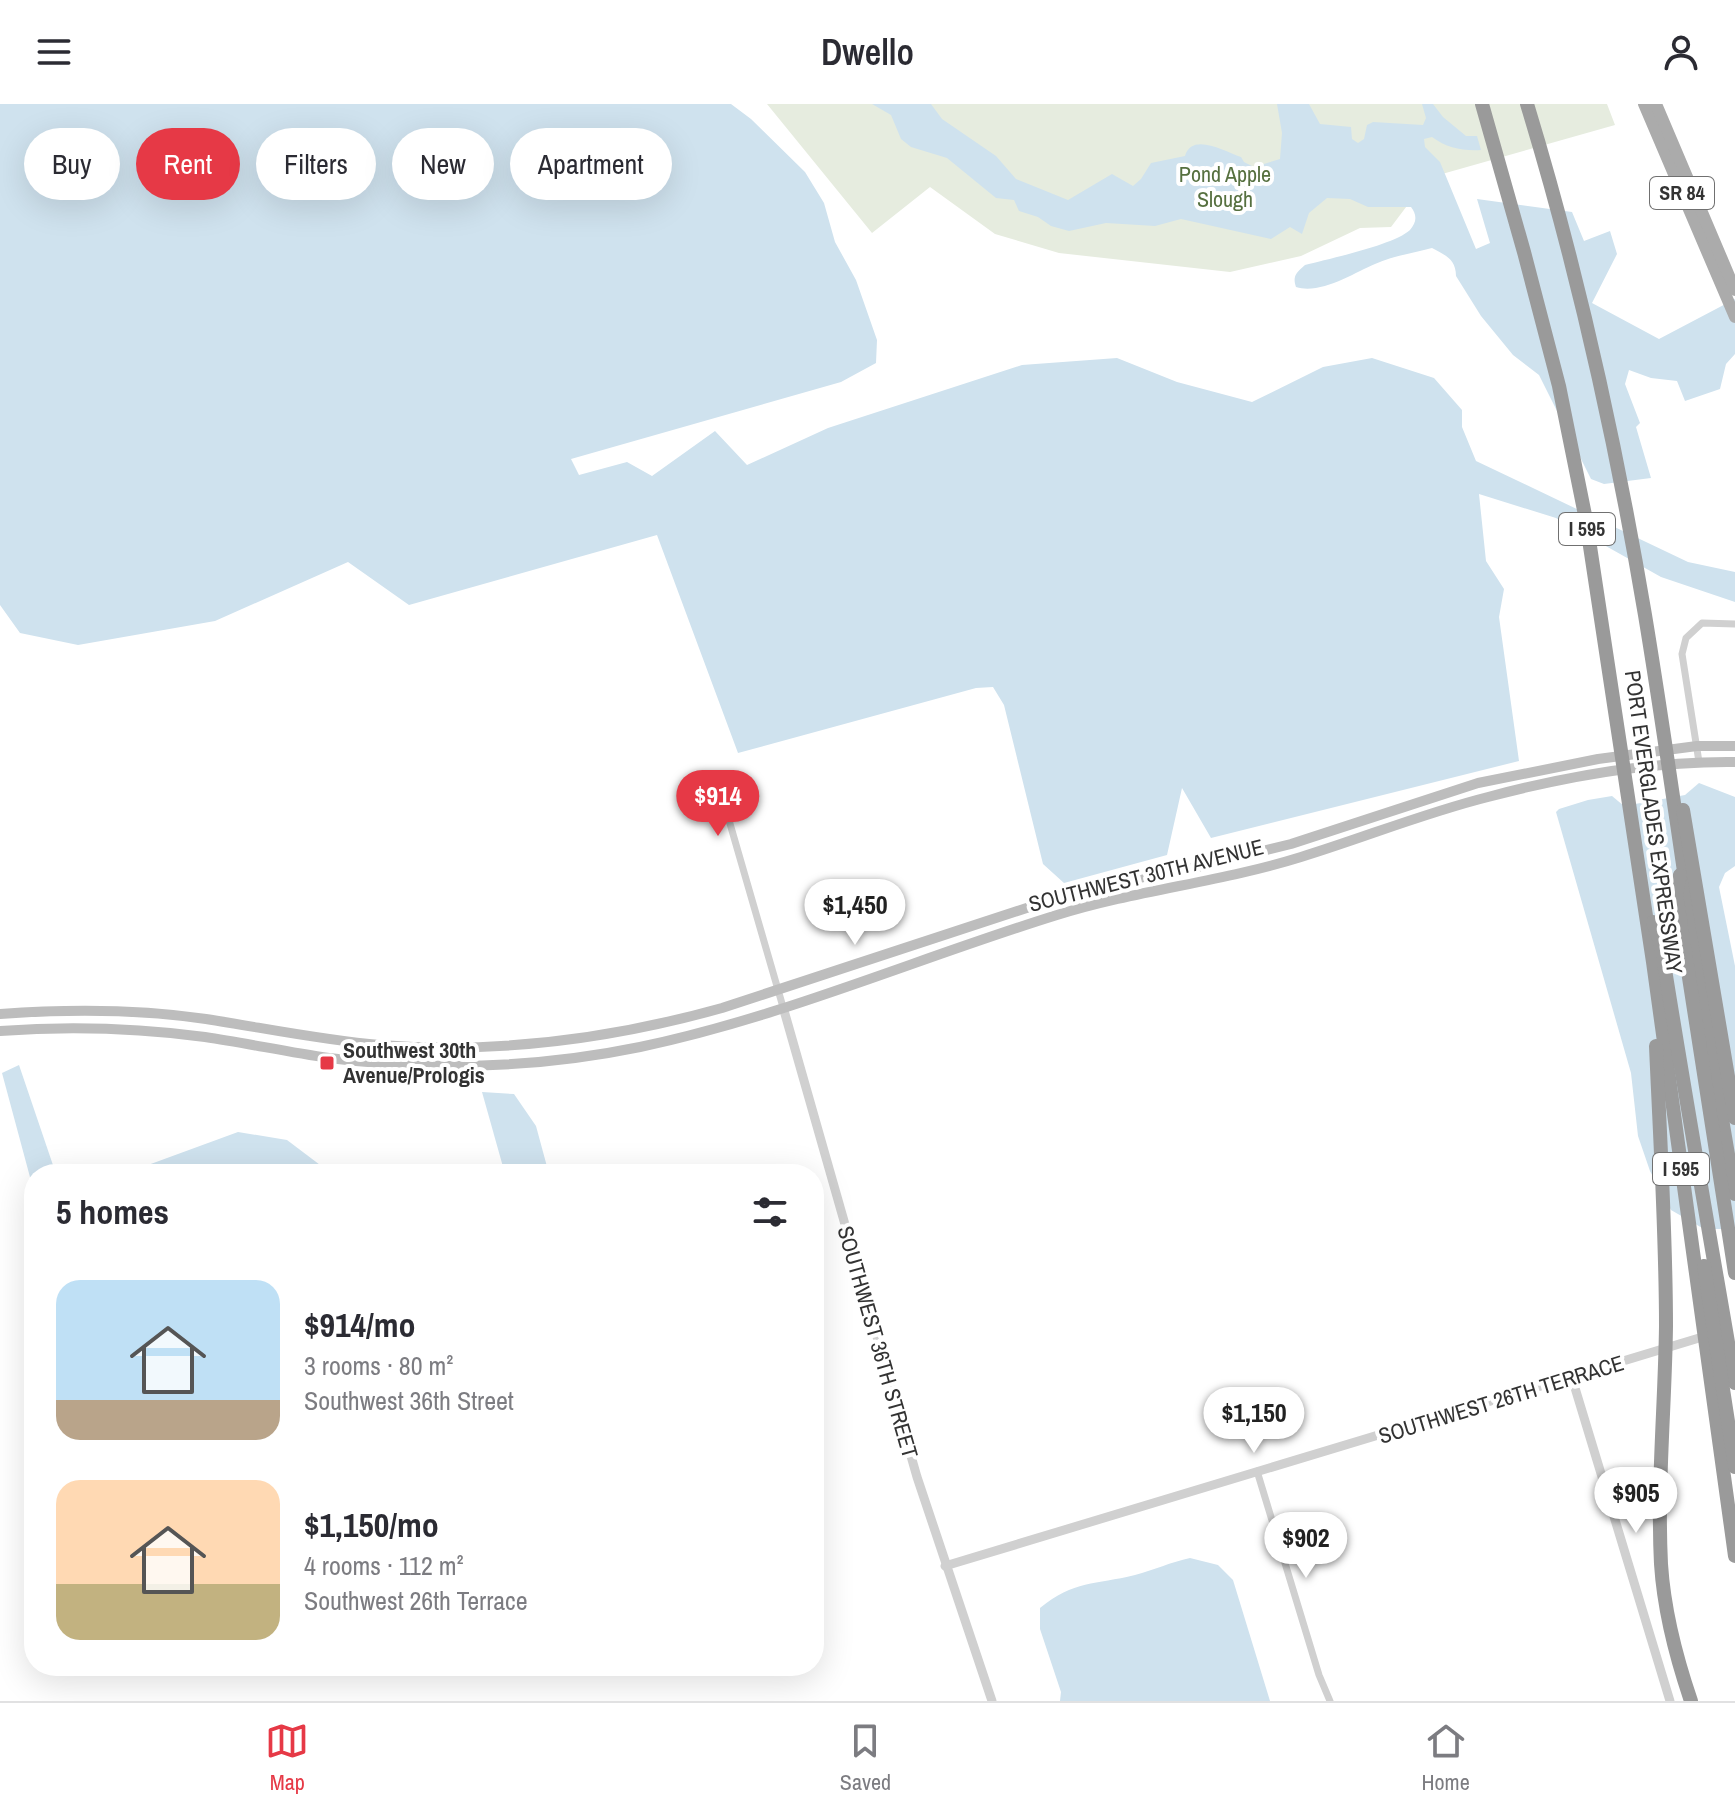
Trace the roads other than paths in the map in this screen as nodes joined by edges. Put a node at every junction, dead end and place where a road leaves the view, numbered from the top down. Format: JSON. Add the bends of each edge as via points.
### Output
{"nodes":[{"id":1,"x":1482,"y":104,"type":"edge"},
{"id":2,"x":1527,"y":104,"type":"edge"},
{"id":3,"x":1644,"y":104,"type":"edge"},
{"id":4,"x":1656,"y":104,"type":"edge"},
{"id":5,"x":1728,"y":283,"type":"edge"},
{"id":6,"x":1735,"y":317,"type":"edge"},
{"id":7,"x":1645,"y":616,"type":"junction"},
{"id":8,"x":1735,"y":624,"type":"edge"},
{"id":9,"x":1697,"y":746,"type":"junction"},
{"id":10,"x":1735,"y":746,"type":"edge"},
{"id":11,"x":1699,"y":762,"type":"junction"},
{"id":12,"x":1735,"y":762,"type":"edge"},
{"id":13,"x":722,"y":796,"type":"dead end"},
{"id":14,"x":1681,"y":863,"type":"junction"},
{"id":15,"x":1644,"y":899,"type":"junction"},
{"id":16,"x":1003,"y":916,"type":"junction"},
{"id":17,"x":1008,"y":931,"type":"junction"},
{"id":18,"x":1653,"y":962,"type":"junction"},
{"id":19,"x":778,"y":990,"type":"junction"},
{"id":20,"x":783,"y":1007,"type":"junction"},
{"id":21,"x":0,"y":1014,"type":"edge"},
{"id":22,"x":0,"y":1031,"type":"edge"},
{"id":23,"x":1735,"y":1118,"type":"edge"},
{"id":24,"x":1735,"y":1194,"type":"edge"},
{"id":25,"x":1735,"y":1273,"type":"edge"},
{"id":26,"x":1735,"y":1327,"type":"edge"},
{"id":27,"x":1720,"y":1371,"type":"junction"},
{"id":28,"x":1572,"y":1378,"type":"junction"},
{"id":29,"x":1735,"y":1383,"type":"edge"},
{"id":30,"x":1735,"y":1467,"type":"edge"},
{"id":31,"x":1257,"y":1471,"type":"junction"},
{"id":32,"x":1735,"y":1556,"type":"edge"},
{"id":33,"x":945,"y":1566,"type":"junction"},
{"id":34,"x":992,"y":1701,"type":"edge"},
{"id":35,"x":1330,"y":1701,"type":"edge"},
{"id":36,"x":1670,"y":1701,"type":"edge"},
{"id":37,"x":1691,"y":1701,"type":"edge"}],
"edges":[{"from":1,"to":15,"type":"highway","name":"PORT EVERGLADES EXPRESSWAY","number":"I 595","via":[[1568,431]]},
{"from":2,"to":7,"type":"highway","name":"PORT EVERGLADES EXPRESSWAY","number":"I 595","via":[[1601,389]]},
{"from":3,"to":5,"type":"main road","number":"SR 84"},
{"from":4,"to":5,"type":"main road","number":"SR 84"},
{"from":5,"to":6,"type":"main road","number":"SR 84"},
{"from":7,"to":14,"type":"highway","name":"PORT EVERGLADES EXPRESSWAY","number":"I 595"},
{"from":7,"to":23,"type":"highway"},
{"from":8,"to":9,"type":"street","via":[[1702,623],[1686,638],[1682,654]]},
{"from":9,"to":10,"type":"main road","name":"SOUTHWEST 30TH AVENUE"},
{"from":9,"to":11,"type":"street"},
{"from":9,"to":16,"type":"main road","name":"SOUTHWEST 30TH AVENUE","via":[[1552,766],[1478,783],[1291,844],[1112,883]]},
{"from":11,"to":12,"type":"main road","name":"SOUTHWEST 30TH AVENUE"},
{"from":11,"to":17,"type":"main road","name":"SOUTHWEST 30TH AVENUE","via":[[1498,794],[1283,863],[1120,898]]},
{"from":13,"to":19,"type":"street","name":"SOUTHWEST 36TH STREET"},
{"from":14,"to":24,"type":"highway","name":"PORT EVERGLADES EXPRESSWAY","number":"I 595"},
{"from":14,"to":25,"type":"highway","via":[[1676,894]]},
{"from":15,"to":18,"type":"highway","name":"PORT EVERGLADES EXPRESSWAY","number":"I 595"},
{"from":15,"to":27,"type":"highway","via":[[1661,944],[1707,1213]]},
{"from":16,"to":17,"type":"main road"},
{"from":16,"to":19,"type":"main road","name":"SOUTHWEST 30TH AVENUE"},
{"from":17,"to":20,"type":"main road","name":"SOUTHWEST 30TH AVENUE"},
{"from":18,"to":27,"type":"highway","name":"PORT EVERGLADES EXPRESSWAY","number":"I 595"},
{"from":18,"to":37,"type":"highway","via":[[1666,1275],[1662,1567],[1668,1619]]},
{"from":19,"to":20,"type":"street","name":"SOUTHWEST 36TH STREET"},
{"from":19,"to":21,"type":"main road","name":"SOUTHWEST 30TH AVENUE","via":[[631,1031],[467,1048],[325,1040],[144,1013]]},
{"from":20,"to":22,"type":"main road","name":"SOUTHWEST 30TH AVENUE","via":[[639,1047],[490,1065],[331,1058],[136,1030]]},
{"from":20,"to":33,"type":"street","name":"SOUTHWEST 36TH STREET"},
{"from":26,"to":28,"type":"street","name":"SOUTHWEST 26TH TERRACE"},
{"from":27,"to":29,"type":"highway"},
{"from":27,"to":30,"type":"highway"},
{"from":27,"to":32,"type":"highway","name":"PORT EVERGLADES EXPRESSWAY","number":"I 595"},
{"from":28,"to":31,"type":"street","name":"SOUTHWEST 26TH TERRACE"},
{"from":28,"to":36,"type":"street"},
{"from":31,"to":33,"type":"street","name":"SOUTHWEST 26TH TERRACE"},
{"from":31,"to":35,"type":"street"},
{"from":33,"to":34,"type":"street","name":"SOUTHWEST 36TH STREET"}]}
